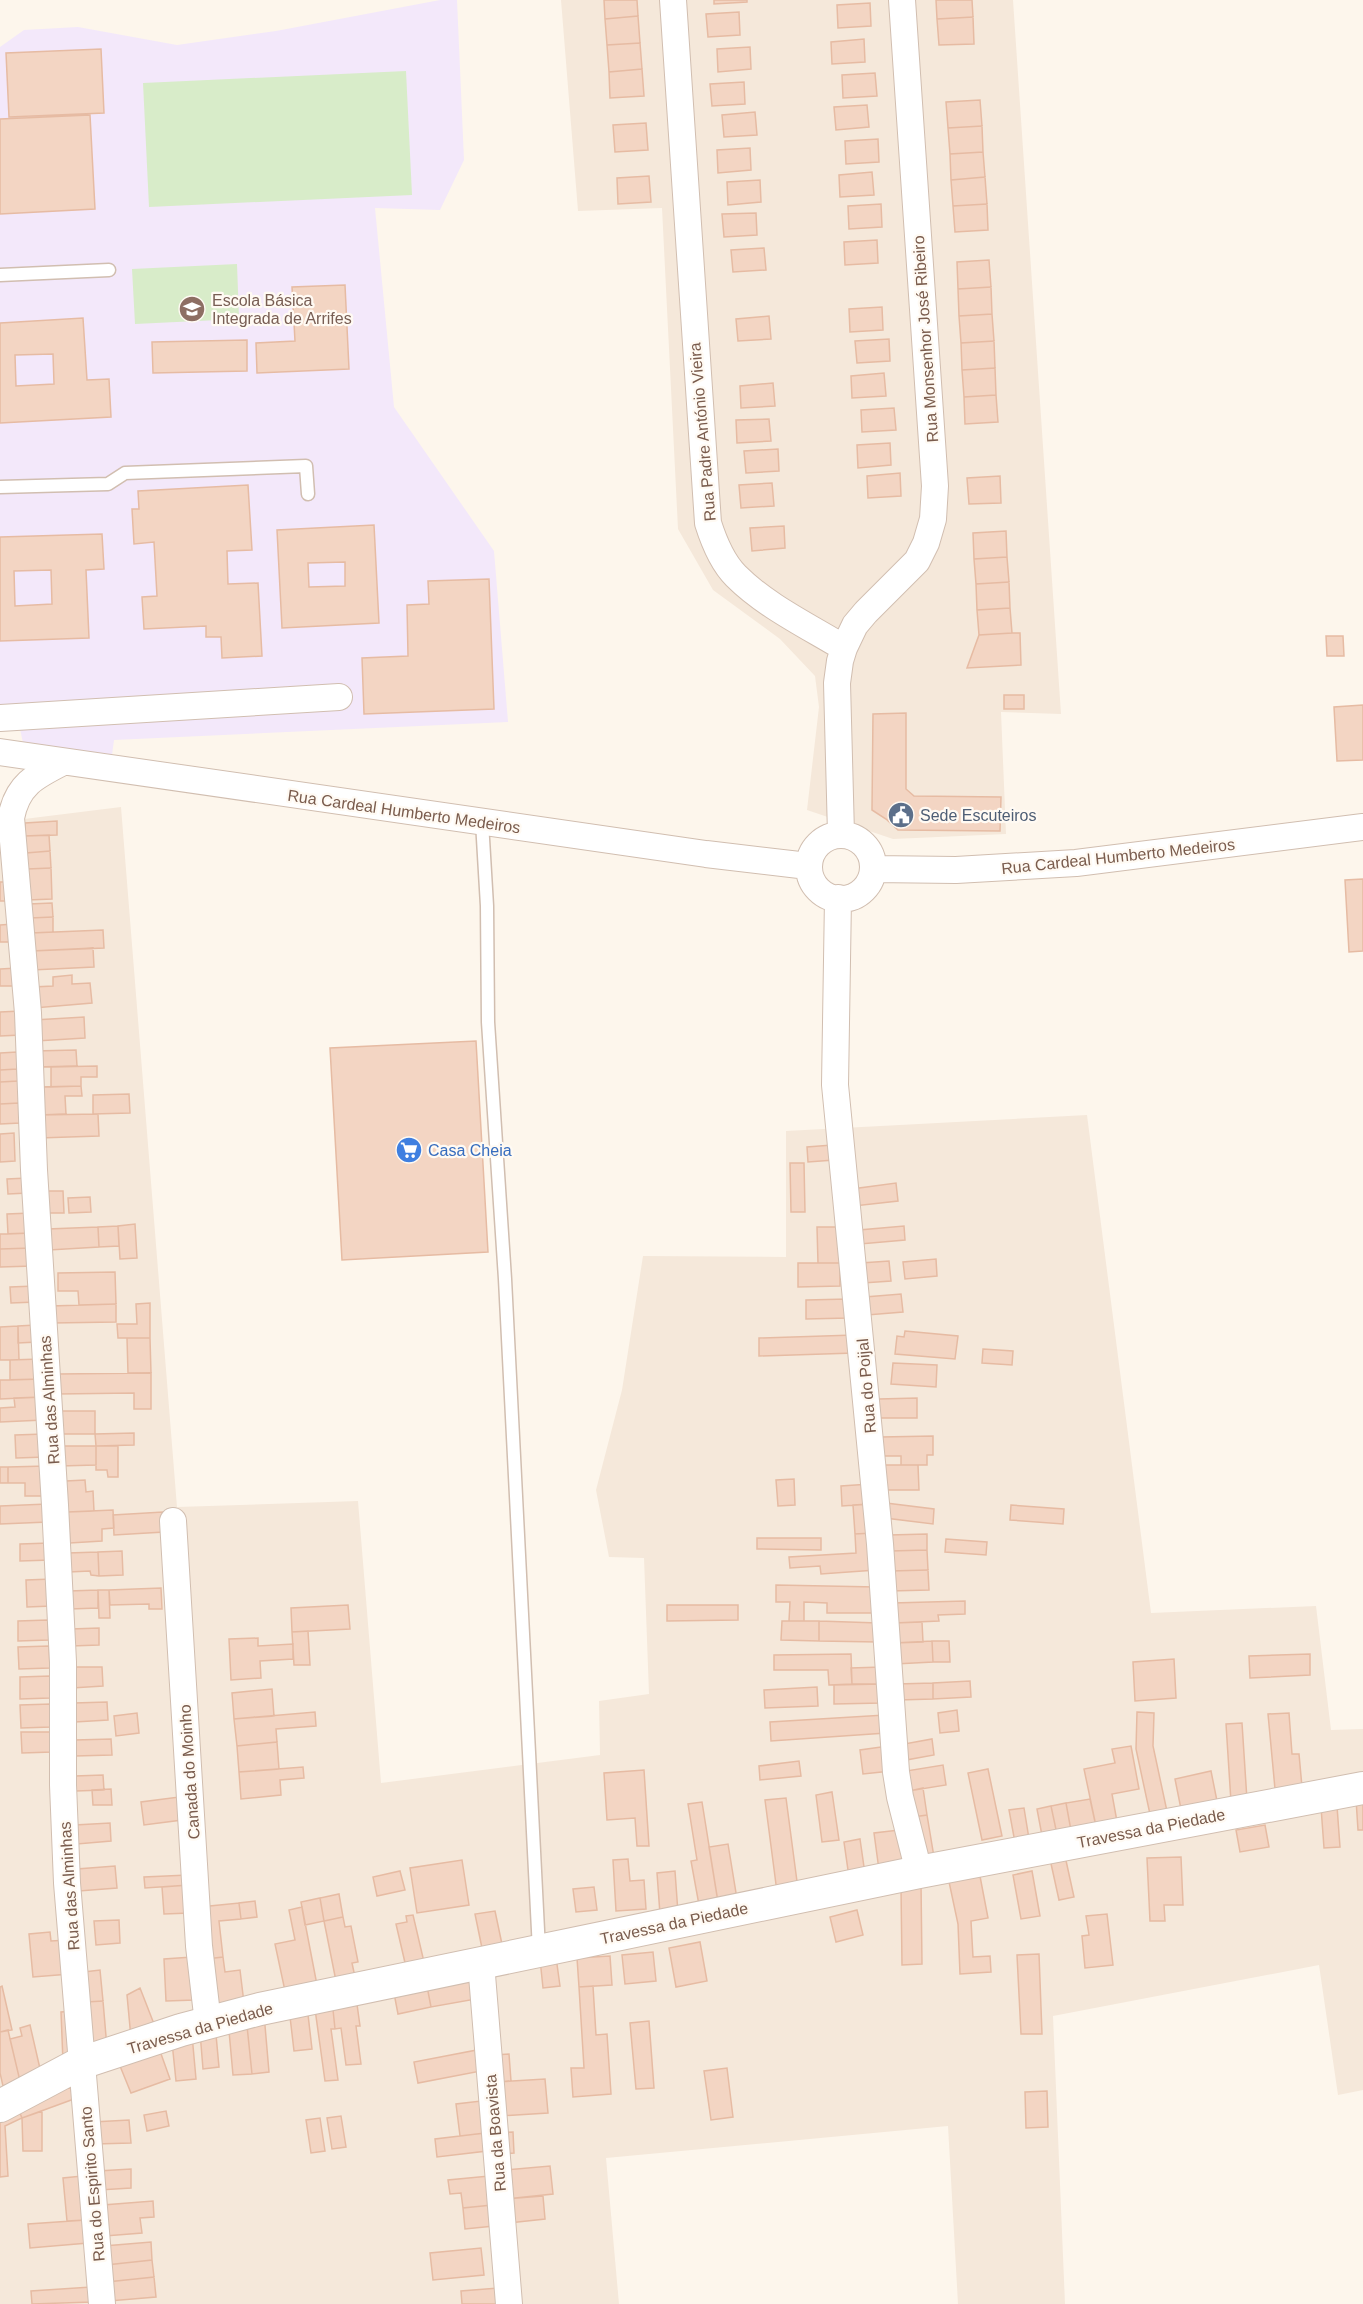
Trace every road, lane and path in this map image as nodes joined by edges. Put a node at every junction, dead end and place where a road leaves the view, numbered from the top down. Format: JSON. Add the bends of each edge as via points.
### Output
{"nodes":[{"id":1,"x":673,"y":0,"type":"edge"},
{"id":2,"x":902,"y":0,"type":"edge"},
{"id":3,"x":109,"y":270,"type":"dead end"},
{"id":4,"x":0,"y":275,"type":"edge"},
{"id":5,"x":0,"y":488,"type":"edge"},
{"id":6,"x":308,"y":494,"type":"dead end"},
{"id":7,"x":844,"y":648,"type":"junction"},
{"id":8,"x":339,"y":697,"type":"dead end"},
{"id":9,"x":0,"y":718,"type":"edge"},
{"id":10,"x":0,"y":752,"type":"edge"},
{"id":11,"x":63,"y":762,"type":"junction"},
{"id":12,"x":482,"y":822,"type":"junction"},
{"id":13,"x":1363,"y":827,"type":"edge"},
{"id":14,"x":841,"y":834,"type":"junction"},
{"id":15,"x":808,"y":866,"type":"junction"},
{"id":16,"x":873,"y":869,"type":"junction"},
{"id":17,"x":838,"y":898,"type":"junction"},
{"id":18,"x":173,"y":1521,"type":"dead end"},
{"id":19,"x":1363,"y":1788,"type":"edge"},
{"id":20,"x":919,"y":1872,"type":"junction"},
{"id":21,"x":540,"y":1952,"type":"junction"},
{"id":22,"x":481,"y":1963,"type":"junction"},
{"id":23,"x":208,"y":2023,"type":"junction"},
{"id":24,"x":81,"y":2063,"type":"junction"},
{"id":25,"x":0,"y":2106,"type":"edge"},
{"id":26,"x":102,"y":2304,"type":"edge"},
{"id":27,"x":509,"y":2304,"type":"edge"}],
"edges":[{"from":1,"to":7,"type":"street","name":"Rua Padre António Vieira","via":[[708,523],[716,547],[735,575],[758,595]]},
{"from":2,"to":7,"type":"street","name":"Rua Monsenhor José Ribeiro","via":[[935,486],[933,519],[916,561],[866,612]]},
{"from":3,"to":4,"type":"lane"},
{"from":5,"to":6,"type":"lane","via":[[108,484],[125,473],[306,466]]},
{"from":7,"to":14,"type":"street","via":[[837,683]]},
{"from":8,"to":9,"type":"street"},
{"from":10,"to":11,"type":"street","name":"Rua Cardeal Humberto Medeiros"},
{"from":11,"to":12,"type":"street","name":"Rua Cardeal Humberto Medeiros"},
{"from":11,"to":24,"type":"street","name":"Rua das Alminhas","via":[[37,775],[23,788],[11,818],[28,1013],[62,1651],[67,1883]]},
{"from":12,"to":15,"type":"street","name":"Rua Cardeal Humberto Medeiros"},
{"from":12,"to":21,"type":"lane","via":[[489,1022]]},
{"from":13,"to":16,"type":"street","name":"Rua Cardeal Humberto Medeiros","via":[[1076,863],[956,870]]},
{"from":14,"to":15,"type":"street","via":[[818,844]]},
{"from":14,"to":16,"type":"street","via":[[864,845]]},
{"from":15,"to":17,"type":"street","via":[[814,884],[828,896]]},
{"from":16,"to":17,"type":"street","via":[[861,891]]},
{"from":17,"to":20,"type":"street","name":"Rua do Poijal","via":[[835,1084],[880,1544],[896,1772]]},
{"from":18,"to":23,"type":"street","name":"Canada do Moinho","via":[[199,1946]]},
{"from":19,"to":20,"type":"street","name":"Travessa da Piedade"},
{"from":20,"to":21,"type":"street","name":"Travessa da Piedade"},
{"from":21,"to":22,"type":"street","name":"Travessa da Piedade"},
{"from":22,"to":23,"type":"street","name":"Travessa da Piedade"},
{"from":22,"to":27,"type":"street","name":"Rua da Boavista"},
{"from":23,"to":24,"type":"street","name":"Travessa da Piedade"},
{"from":24,"to":25,"type":"street","name":"Travessa da Piedade"},
{"from":24,"to":26,"type":"street","name":"Rua do Espirito Santo"}]}
